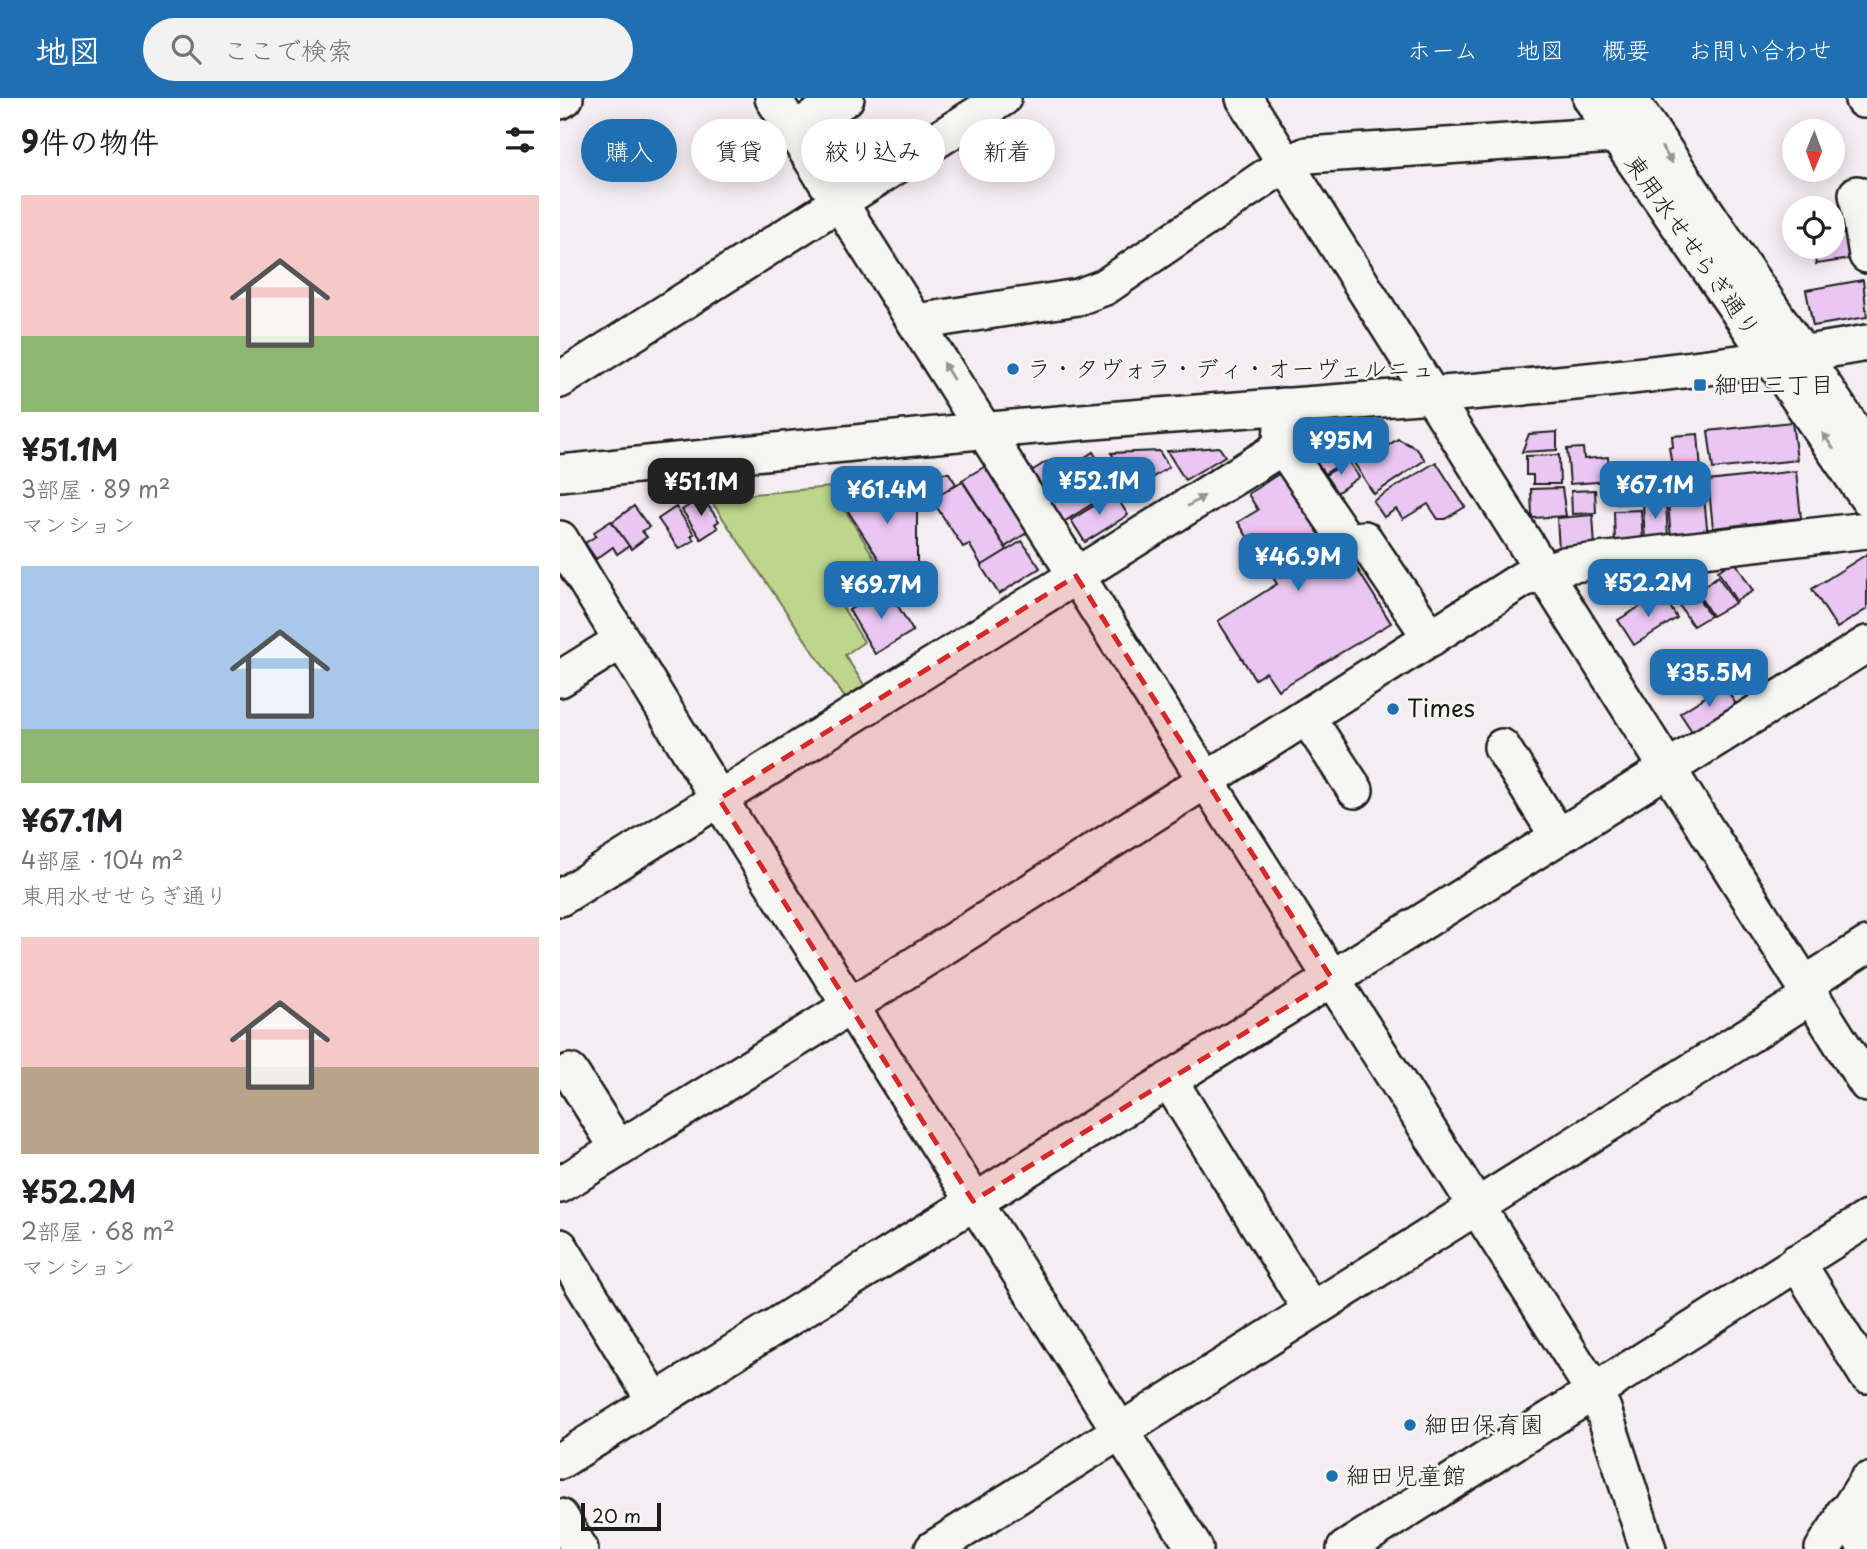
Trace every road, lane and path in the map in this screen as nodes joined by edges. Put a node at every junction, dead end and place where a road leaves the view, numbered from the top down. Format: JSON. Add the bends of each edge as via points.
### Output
{"nodes":[{"id":1,"x":565,"y":98,"type":"edge"},
{"id":2,"x":773,"y":98,"type":"edge"},
{"id":3,"x":846,"y":98,"type":"edge"},
{"id":4,"x":1003,"y":98,"type":"edge"},
{"id":5,"x":1244,"y":98,"type":"edge"},
{"id":6,"x":1591,"y":98,"type":"edge"},
{"id":7,"x":560,"y":101,"type":"edge"},
{"id":8,"x":1629,"y":117,"type":"edge"},
{"id":9,"x":794,"y":130,"type":"junction"},
{"id":10,"x":1286,"y":165,"type":"junction"},
{"id":11,"x":1857,"y":194,"type":"dead end"},
{"id":12,"x":839,"y":202,"type":"junction"},
{"id":13,"x":1867,"y":255,"type":"edge"},
{"id":14,"x":917,"y":322,"type":"junction"},
{"id":15,"x":1867,"y":343,"type":"edge"},
{"id":16,"x":1805,"y":354,"type":"junction"},
{"id":17,"x":1770,"y":360,"type":"junction"},
{"id":18,"x":560,"y":380,"type":"edge"},
{"id":19,"x":1432,"y":395,"type":"junction"},
{"id":20,"x":1283,"y":406,"type":"junction"},
{"id":21,"x":985,"y":429,"type":"junction"},
{"id":22,"x":1281,"y":444,"type":"junction"},
{"id":23,"x":1867,"y":450,"type":"edge"},
{"id":24,"x":560,"y":473,"type":"edge"},
{"id":25,"x":1867,"y":496,"type":"edge"},
{"id":26,"x":1867,"y":530,"type":"edge"},
{"id":27,"x":560,"y":539,"type":"edge"},
{"id":28,"x":1543,"y":572,"type":"junction"},
{"id":29,"x":1076,"y":576,"type":"junction"},
{"id":30,"x":1432,"y":638,"type":"junction"},
{"id":31,"x":621,"y":641,"type":"junction"},
{"id":32,"x":1867,"y":644,"type":"edge"},
{"id":33,"x":560,"y":679,"type":"edge"},
{"id":34,"x":1307,"y":717,"type":"junction"},
{"id":35,"x":1502,"y":747,"type":"dead end"},
{"id":36,"x":1668,"y":767,"type":"junction"},
{"id":37,"x":1206,"y":781,"type":"junction"},
{"id":38,"x":1355,"y":790,"type":"dead end"},
{"id":39,"x":719,"y":799,"type":"junction"},
{"id":40,"x":1558,"y":836,"type":"junction"},
{"id":41,"x":560,"y":898,"type":"edge"},
{"id":42,"x":1867,"y":944,"type":"edge"},
{"id":43,"x":1332,"y":979,"type":"junction"},
{"id":44,"x":1807,"y":990,"type":"junction"},
{"id":45,"x":852,"y":1006,"type":"junction"},
{"id":46,"x":570,"y":1072,"type":"dead end"},
{"id":47,"x":1169,"y":1080,"type":"junction"},
{"id":48,"x":1867,"y":1084,"type":"edge"},
{"id":49,"x":618,"y":1148,"type":"junction"},
{"id":50,"x":560,"y":1185,"type":"edge"},
{"id":51,"x":973,"y":1201,"type":"junction"},
{"id":52,"x":1476,"y":1205,"type":"junction"},
{"id":53,"x":1867,"y":1219,"type":"edge"},
{"id":54,"x":560,"y":1247,"type":"edge"},
{"id":55,"x":1797,"y":1262,"type":"junction"},
{"id":56,"x":1311,"y":1310,"type":"junction"},
{"id":57,"x":1867,"y":1375,"type":"edge"},
{"id":58,"x":1594,"y":1393,"type":"junction"},
{"id":59,"x":655,"y":1401,"type":"junction"},
{"id":60,"x":1118,"y":1432,"type":"junction"},
{"id":61,"x":560,"y":1461,"type":"edge"},
{"id":62,"x":1867,"y":1481,"type":"edge"},
{"id":63,"x":1844,"y":1513,"type":"junction"},
{"id":64,"x":560,"y":1517,"type":"edge"},
{"id":65,"x":1867,"y":1548,"type":"edge"},
{"id":66,"x":580,"y":1549,"type":"edge"},
{"id":67,"x":933,"y":1549,"type":"edge"},
{"id":68,"x":1195,"y":1549,"type":"edge"},
{"id":69,"x":1345,"y":1549,"type":"edge"},
{"id":70,"x":1648,"y":1549,"type":"edge"},
{"id":71,"x":1823,"y":1549,"type":"edge"}],
"edges":[{"from":1,"to":7,"type":"street"},
{"from":2,"to":9,"type":"street"},
{"from":3,"to":9,"type":"street"},
{"from":4,"to":12,"type":"street"},
{"from":5,"to":10,"type":"street"},
{"from":6,"to":8,"type":"street","name":"東用水せせらぎ通り"},
{"from":8,"to":10,"type":"street","via":[[1307,155]]},
{"from":8,"to":16,"type":"street","one_way":true},
{"from":8,"to":17,"type":"street","name":"東用水せせらぎ通り"},
{"from":9,"to":12,"type":"street"},
{"from":10,"to":14,"type":"street","via":[[1105,287],[1078,297]]},
{"from":10,"to":19,"type":"street"},
{"from":11,"to":13,"type":"street"},
{"from":12,"to":14,"type":"street"},
{"from":12,"to":18,"type":"street"},
{"from":21,"to":14,"type":"street","one_way":true},
{"from":15,"to":16,"type":"street"},
{"from":16,"to":17,"type":"street"},
{"from":16,"to":23,"type":"street"},
{"from":17,"to":19,"type":"street"},
{"from":25,"to":17,"type":"street","name":"東用水せせらぎ通り","one_way":true},
{"from":19,"to":20,"type":"street"},
{"from":19,"to":28,"type":"street"},
{"from":20,"to":21,"type":"street"},
{"from":20,"to":22,"type":"street"},
{"from":21,"to":24,"type":"street"},
{"from":21,"to":29,"type":"street"},
{"from":29,"to":22,"type":"street","one_way":true},
{"from":22,"to":30,"type":"street","via":[[1347,541],[1364,539]]},
{"from":26,"to":28,"type":"street","via":[[1564,565]]},
{"from":27,"to":31,"type":"street"},
{"from":28,"to":30,"type":"street","via":[[1523,579]]},
{"from":28,"to":36,"type":"street"},
{"from":29,"to":37,"type":"street"},
{"from":29,"to":39,"type":"street"},
{"from":30,"to":34,"type":"street"},
{"from":31,"to":33,"type":"street"},
{"from":31,"to":39,"type":"street"},
{"from":32,"to":36,"type":"street"},
{"from":34,"to":37,"type":"street"},
{"from":34,"to":38,"type":"street"},
{"from":35,"to":40,"type":"street"},
{"from":36,"to":40,"type":"street"},
{"from":36,"to":44,"type":"street"},
{"from":37,"to":43,"type":"street"},
{"from":37,"to":45,"type":"street"},
{"from":39,"to":41,"type":"street"},
{"from":39,"to":45,"type":"street"},
{"from":40,"to":43,"type":"street"},
{"from":42,"to":44,"type":"street"},
{"from":43,"to":47,"type":"street"},
{"from":43,"to":52,"type":"street"},
{"from":44,"to":48,"type":"street"},
{"from":44,"to":52,"type":"street"},
{"from":45,"to":49,"type":"street"},
{"from":45,"to":51,"type":"street"},
{"from":46,"to":49,"type":"street"},
{"from":47,"to":51,"type":"street"},
{"from":47,"to":56,"type":"street"},
{"from":49,"to":50,"type":"street"},
{"from":51,"to":59,"type":"street"},
{"from":51,"to":60,"type":"street"},
{"from":52,"to":56,"type":"street"},
{"from":52,"to":58,"type":"street"},
{"from":53,"to":55,"type":"street"},
{"from":54,"to":59,"type":"street"},
{"from":55,"to":57,"type":"street"},
{"from":55,"to":58,"type":"street"},
{"from":56,"to":60,"type":"street"},
{"from":58,"to":69,"type":"street"},
{"from":58,"to":70,"type":"street"},
{"from":59,"to":61,"type":"street"},
{"from":60,"to":67,"type":"street"},
{"from":60,"to":68,"type":"street"},
{"from":62,"to":63,"type":"street"},
{"from":63,"to":65,"type":"street"},
{"from":63,"to":71,"type":"street"},
{"from":64,"to":66,"type":"street"}]}
